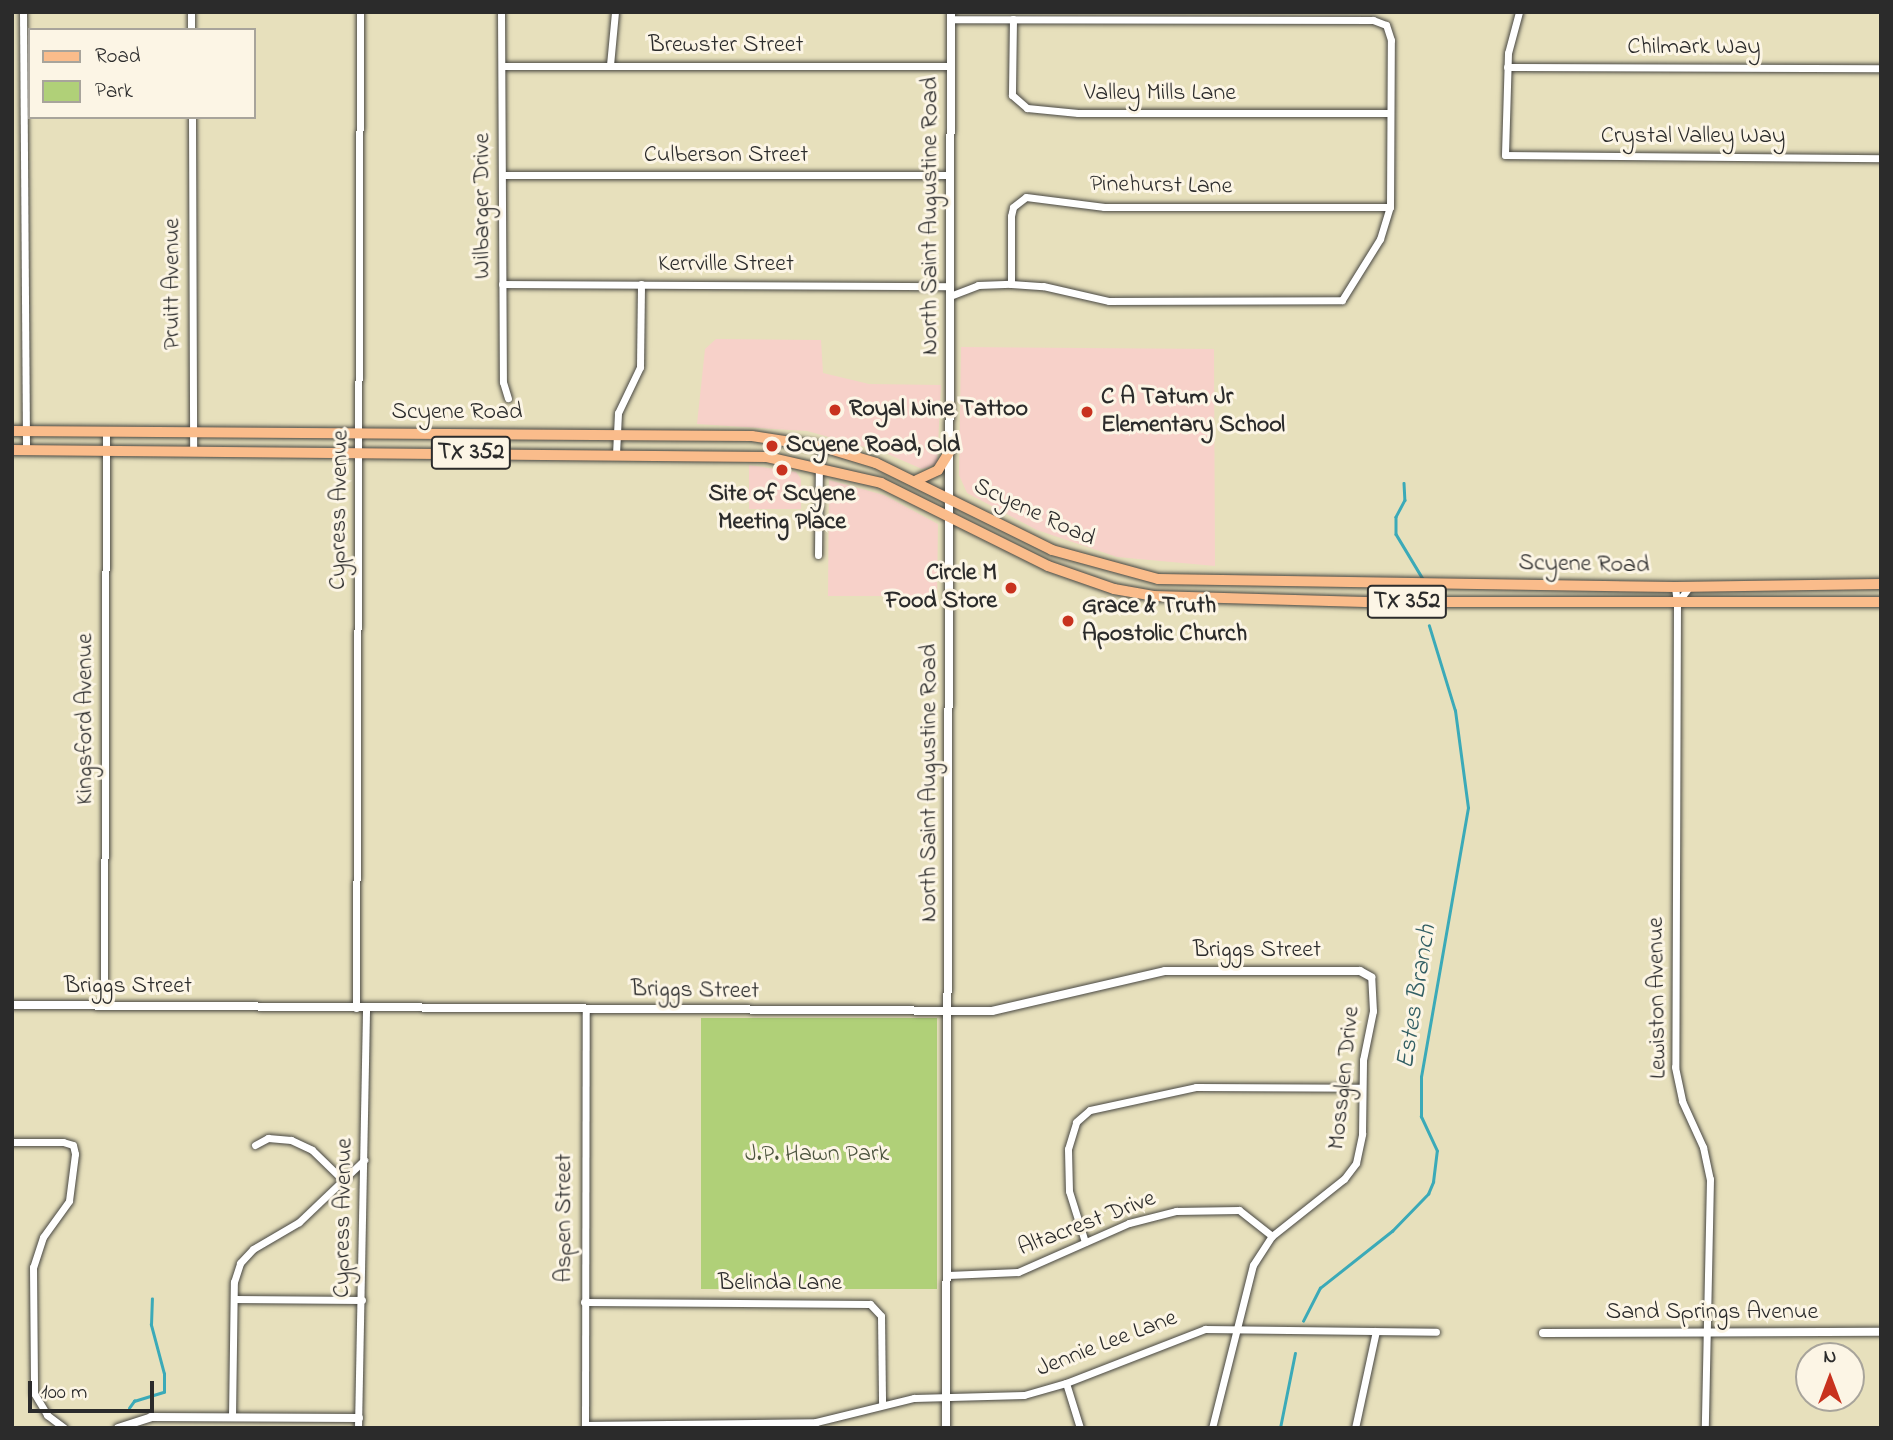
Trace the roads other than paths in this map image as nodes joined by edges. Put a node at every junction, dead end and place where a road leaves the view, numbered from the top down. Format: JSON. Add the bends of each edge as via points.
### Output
{"nodes":[{"id":1,"x":23,"y":12,"type":"edge"},
{"id":2,"x":360,"y":12,"type":"edge"},
{"id":3,"x":501,"y":12,"type":"edge"},
{"id":4,"x":614,"y":12,"type":"edge"},
{"id":5,"x":1519,"y":12,"type":"edge"},
{"id":6,"x":951,"y":16,"type":"edge"},
{"id":7,"x":1013,"y":19,"type":"junction"},
{"id":8,"x":610,"y":65,"type":"junction"},
{"id":9,"x":502,"y":66,"type":"junction"},
{"id":10,"x":950,"y":66,"type":"junction"},
{"id":11,"x":1507,"y":67,"type":"junction"},
{"id":12,"x":1881,"y":68,"type":"edge"},
{"id":13,"x":1390,"y":113,"type":"junction"},
{"id":14,"x":192,"y":119,"type":"edge"},
{"id":15,"x":1881,"y":158,"type":"edge"},
{"id":16,"x":502,"y":175,"type":"junction"},
{"id":17,"x":950,"y":175,"type":"junction"},
{"id":18,"x":1390,"y":207,"type":"junction"},
{"id":19,"x":502,"y":284,"type":"junction"},
{"id":20,"x":642,"y":284,"type":"junction"},
{"id":21,"x":1011,"y":284,"type":"junction"},
{"id":22,"x":950,"y":286,"type":"junction"},
{"id":23,"x":950,"y":296,"type":"junction"},
{"id":24,"x":508,"y":398,"type":"dead end"},
{"id":25,"x":12,"y":431,"type":"edge"},
{"id":26,"x":26,"y":431,"type":"junction"},
{"id":27,"x":106,"y":432,"type":"junction"},
{"id":28,"x":193,"y":432,"type":"junction"},
{"id":29,"x":361,"y":433,"type":"junction"},
{"id":30,"x":617,"y":435,"type":"junction"},
{"id":31,"x":824,"y":447,"type":"junction"},
{"id":32,"x":12,"y":450,"type":"edge"},
{"id":33,"x":26,"y":450,"type":"junction"},
{"id":34,"x":107,"y":451,"type":"junction"},
{"id":35,"x":193,"y":451,"type":"junction"},
{"id":36,"x":950,"y":451,"type":"junction"},
{"id":37,"x":358,"y":452,"type":"junction"},
{"id":38,"x":617,"y":454,"type":"junction"},
{"id":39,"x":819,"y":465,"type":"junction"},
{"id":40,"x":916,"y":480,"type":"junction"},
{"id":41,"x":950,"y":496,"type":"junction"},
{"id":42,"x":950,"y":516,"type":"junction"},
{"id":43,"x":818,"y":555,"type":"dead end"},
{"id":44,"x":1881,"y":584,"type":"edge"},
{"id":45,"x":1675,"y":587,"type":"junction"},
{"id":46,"x":1689,"y":587,"type":"junction"},
{"id":47,"x":1881,"y":602,"type":"edge"},
{"id":48,"x":1677,"y":603,"type":"junction"},
{"id":49,"x":1371,"y":977,"type":"joint"},
{"id":50,"x":12,"y":1005,"type":"edge"},
{"id":51,"x":104,"y":1006,"type":"junction"},
{"id":52,"x":356,"y":1008,"type":"junction"},
{"id":53,"x":586,"y":1009,"type":"junction"},
{"id":54,"x":366,"y":1010,"type":"junction"},
{"id":55,"x":947,"y":1011,"type":"junction"},
{"id":56,"x":1362,"y":1088,"type":"junction"},
{"id":57,"x":12,"y":1142,"type":"edge"},
{"id":58,"x":256,"y":1145,"type":"dead end"},
{"id":59,"x":364,"y":1160,"type":"junction"},
{"id":60,"x":343,"y":1180,"type":"junction"},
{"id":61,"x":1272,"y":1236,"type":"junction"},
{"id":62,"x":1085,"y":1242,"type":"junction"},
{"id":63,"x":948,"y":1275,"type":"junction"},
{"id":64,"x":234,"y":1300,"type":"junction"},
{"id":65,"x":362,"y":1300,"type":"junction"},
{"id":66,"x":584,"y":1302,"type":"junction"},
{"id":67,"x":1234,"y":1329,"type":"junction"},
{"id":68,"x":1376,"y":1331,"type":"junction"},
{"id":69,"x":1436,"y":1332,"type":"dead end"},
{"id":70,"x":1881,"y":1332,"type":"edge"},
{"id":71,"x":1543,"y":1333,"type":"dead end"},
{"id":72,"x":1705,"y":1333,"type":"junction"},
{"id":73,"x":1066,"y":1383,"type":"junction"},
{"id":74,"x":946,"y":1397,"type":"junction"},
{"id":75,"x":882,"y":1404,"type":"junction"},
{"id":76,"x":232,"y":1417,"type":"junction"},
{"id":77,"x":292,"y":1418,"type":"junction"},
{"id":78,"x":358,"y":1423,"type":"edge"},
{"id":79,"x":585,"y":1426,"type":"edge"},
{"id":80,"x":64,"y":1428,"type":"edge"},
{"id":81,"x":118,"y":1428,"type":"edge"},
{"id":82,"x":292,"y":1428,"type":"edge"},
{"id":83,"x":946,"y":1428,"type":"edge"},
{"id":84,"x":1080,"y":1428,"type":"edge"},
{"id":85,"x":1212,"y":1428,"type":"edge"},
{"id":86,"x":1354,"y":1428,"type":"edge"},
{"id":87,"x":1705,"y":1428,"type":"edge"}],
"edges":[{"from":1,"to":26,"type":"street"},
{"from":2,"to":29,"type":"street","name":"Cypress Avenue"},
{"from":3,"to":9,"type":"street","name":"Wilbarger Drive"},
{"from":4,"to":8,"type":"street"},
{"from":5,"to":11,"type":"street"},
{"from":6,"to":7,"type":"street"},
{"from":6,"to":10,"type":"street","name":"North Saint Augustine Road"},
{"from":7,"to":13,"type":"street","name":"Valley Mills Lane","via":[[1012,95],[1027,108],[1078,113]]},
{"from":7,"to":13,"type":"street","via":[[1373,20],[1386,25],[1391,34]]},
{"from":8,"to":9,"type":"street","name":"Brewster Street"},
{"from":8,"to":10,"type":"street","name":"Brewster Street"},
{"from":9,"to":16,"type":"street","name":"Wilbarger Drive"},
{"from":10,"to":17,"type":"street","name":"North Saint Augustine Road"},
{"from":11,"to":12,"type":"street","name":"Chilmark Way"},
{"from":11,"to":15,"type":"street","name":"Crystal Valley Way","via":[[1505,155]]},
{"from":13,"to":18,"type":"street"},
{"from":14,"to":28,"type":"street","name":"Pruitt Avenue"},
{"from":16,"to":17,"type":"street","name":"Culberson Street"},
{"from":16,"to":19,"type":"street","name":"Wilbarger Drive"},
{"from":17,"to":22,"type":"street","name":"North Saint Augustine Road"},
{"from":18,"to":21,"type":"street","via":[[1380,239],[1342,300],[1109,301]]},
{"from":18,"to":21,"type":"street","name":"Pinehurst Lane","via":[[1104,207],[1026,197],[1013,207],[1011,216]]},
{"from":19,"to":20,"type":"street","name":"Kerrville Street"},
{"from":19,"to":24,"type":"street","name":"Wilbarger Drive","via":[[503,382]]},
{"from":20,"to":22,"type":"street","name":"Kerrville Street"},
{"from":20,"to":30,"type":"street","via":[[640,367],[618,413]]},
{"from":21,"to":23,"type":"street","via":[[978,285]]},
{"from":22,"to":23,"type":"street","name":"North Saint Augustine Road"},
{"from":23,"to":36,"type":"street","name":"North Saint Augustine Road"},
{"from":25,"to":26,"type":"main road","name":"Scyene Road","number":"TX 352"},
{"from":26,"to":27,"type":"main road","name":"Scyene Road","number":"TX 352"},
{"from":26,"to":33,"type":"street"},
{"from":27,"to":28,"type":"main road","name":"Scyene Road","number":"TX 352"},
{"from":27,"to":34,"type":"street","name":"Kingsford Avenue"},
{"from":28,"to":29,"type":"main road","name":"Scyene Road","number":"TX 352"},
{"from":28,"to":35,"type":"street","name":"Pruitt Avenue"},
{"from":29,"to":30,"type":"main road","name":"Scyene Road","number":"TX 352"},
{"from":29,"to":37,"type":"street","name":"Cypress Avenue"},
{"from":30,"to":31,"type":"main road","name":"Scyene Road","number":"TX 352","via":[[752,436]]},
{"from":30,"to":38,"type":"street"},
{"from":31,"to":39,"type":"street"},
{"from":31,"to":40,"type":"main road","name":"Scyene Road","number":"TX 352"},
{"from":32,"to":33,"type":"main road","name":"Scyene Road","number":"TX 352"},
{"from":33,"to":34,"type":"main road","name":"Scyene Road","number":"TX 352"},
{"from":34,"to":35,"type":"main road","name":"Scyene Road","number":"TX 352"},
{"from":34,"to":51,"type":"street","name":"Kingsford Avenue"},
{"from":35,"to":37,"type":"main road","name":"Scyene Road","number":"TX 352"},
{"from":36,"to":40,"type":"main road","via":[[937,470]]},
{"from":36,"to":41,"type":"street","name":"North Saint Augustine Road"},
{"from":37,"to":38,"type":"main road","name":"Scyene Road","number":"TX 352"},
{"from":37,"to":52,"type":"street","name":"Cypress Avenue"},
{"from":38,"to":39,"type":"main road","name":"Scyene Road","number":"TX 352","via":[[767,457]]},
{"from":39,"to":42,"type":"main road","name":"Scyene Road","number":"TX 352","via":[[881,483]]},
{"from":39,"to":43,"type":"street"},
{"from":40,"to":41,"type":"main road","name":"Scyene Road","number":"TX 352"},
{"from":41,"to":42,"type":"street","name":"North Saint Augustine Road"},
{"from":41,"to":45,"type":"main road","name":"Scyene Road","number":"TX 352","via":[[1052,550],[1158,579]]},
{"from":42,"to":48,"type":"main road","name":"Scyene Road","number":"TX 352","via":[[1048,566],[1114,589],[1153,596]]},
{"from":42,"to":55,"type":"street","name":"North Saint Augustine Road"},
{"from":44,"to":46,"type":"main road","name":"Scyene Road","number":"TX 352"},
{"from":45,"to":46,"type":"main road","name":"Scyene Road","number":"TX 352"},
{"from":45,"to":48,"type":"street","name":"Lewiston Avenue"},
{"from":46,"to":48,"type":"street"},
{"from":47,"to":48,"type":"main road","name":"Scyene Road","number":"TX 352"},
{"from":48,"to":72,"type":"street","name":"Lewiston Avenue","via":[[1675,1067],[1710,1179]]},
{"from":49,"to":55,"type":"street","name":"Briggs Street","via":[[1360,971],[1174,970],[1006,1010]]},
{"from":49,"to":56,"type":"street","name":"Mossglen Drive","via":[[1373,1011]]},
{"from":50,"to":51,"type":"street","name":"Briggs Street"},
{"from":51,"to":52,"type":"street","name":"Briggs Street"},
{"from":52,"to":54,"type":"street","name":"Briggs Street"},
{"from":53,"to":54,"type":"street","name":"Briggs Street"},
{"from":53,"to":55,"type":"street","name":"Briggs Street"},
{"from":53,"to":66,"type":"street","name":"Aspen Street"},
{"from":54,"to":59,"type":"street","name":"Cypress Avenue"},
{"from":55,"to":63,"type":"street","name":"North Saint Augustine Road"},
{"from":56,"to":61,"type":"street","name":"Mossglen Drive","via":[[1362,1134],[1352,1171]]},
{"from":56,"to":62,"type":"street","via":[[1196,1087],[1090,1110],[1076,1122],[1068,1149],[1071,1202]]},
{"from":57,"to":80,"type":"street","via":[[63,1142],[73,1145],[75,1154],[69,1200],[43,1237],[33,1267],[34,1393],[47,1415]]},
{"from":58,"to":60,"type":"street","via":[[268,1138],[291,1140],[312,1150]]},
{"from":59,"to":60,"type":"street"},
{"from":59,"to":65,"type":"street","name":"Cypress Avenue"},
{"from":60,"to":64,"type":"street","via":[[299,1222],[246,1254],[236,1271]]},
{"from":61,"to":62,"type":"street","name":"Altacrest Drive","via":[[1239,1210],[1214,1207],[1152,1216]]},
{"from":61,"to":67,"type":"street","name":"Mossglen Drive","via":[[1253,1265]]},
{"from":62,"to":63,"type":"street","name":"Altacrest Drive","via":[[1018,1272]]},
{"from":63,"to":74,"type":"street","name":"North Saint Augustine Road"},
{"from":64,"to":65,"type":"street"},
{"from":64,"to":76,"type":"street"},
{"from":65,"to":78,"type":"street","name":"Cypress Avenue"},
{"from":66,"to":75,"type":"street","name":"Belinda Lane","via":[[870,1304],[881,1316]]},
{"from":66,"to":79,"type":"street","name":"Aspen Street"},
{"from":67,"to":68,"type":"street","name":"Jennie Lee Lane"},
{"from":67,"to":73,"type":"street","name":"Jennie Lee Lane","via":[[1190,1333]]},
{"from":67,"to":85,"type":"street","name":"Mossglen Drive"},
{"from":68,"to":69,"type":"street","name":"Jennie Lee Lane"},
{"from":68,"to":86,"type":"street"},
{"from":70,"to":72,"type":"street","name":"Sand Springs Avenue"},
{"from":71,"to":72,"type":"street","name":"Sand Springs Avenue"},
{"from":72,"to":87,"type":"street","name":"Lewiston Avenue"},
{"from":73,"to":74,"type":"street","name":"Jennie Lee Lane","via":[[1024,1395]]},
{"from":73,"to":84,"type":"street"},
{"from":74,"to":75,"type":"street","name":"Jennie Lee Lane"},
{"from":74,"to":83,"type":"street","name":"North Saint Augustine Road"},
{"from":75,"to":79,"type":"street","name":"Jennie Lee Lane","via":[[803,1423]]},
{"from":76,"to":77,"type":"street"},
{"from":76,"to":81,"type":"street","via":[[151,1416]]},
{"from":77,"to":78,"type":"street"},
{"from":77,"to":82,"type":"street"}]}
